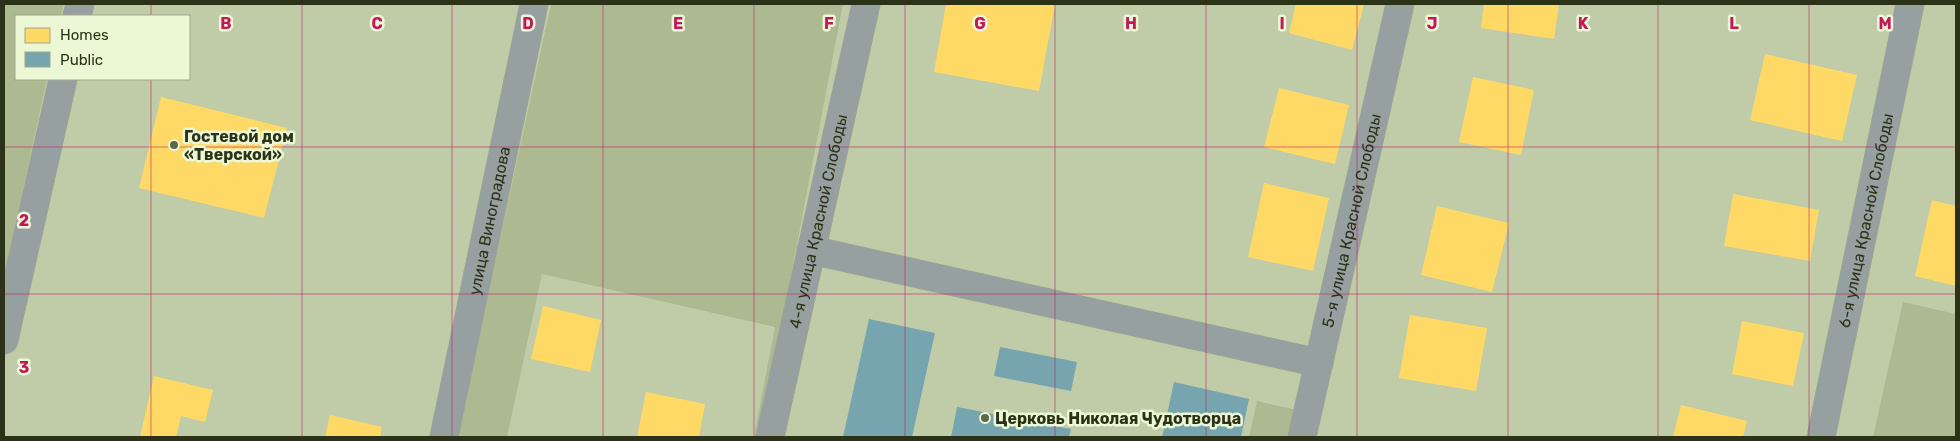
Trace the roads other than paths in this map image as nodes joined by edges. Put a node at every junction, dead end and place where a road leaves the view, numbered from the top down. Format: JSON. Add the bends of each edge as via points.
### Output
{"nodes":[{"id":1,"x":534,"y":4,"type":"edge"},
{"id":2,"x":866,"y":4,"type":"edge"},
{"id":3,"x":1400,"y":4,"type":"edge"},
{"id":4,"x":1910,"y":4,"type":"edge"},
{"id":5,"x":63,"y":80,"type":"edge"},
{"id":6,"x":811,"y":250,"type":"junction"},
{"id":7,"x":4,"y":340,"type":"edge"},
{"id":8,"x":1319,"y":363,"type":"junction"},
{"id":9,"x":444,"y":437,"type":"edge"},
{"id":10,"x":770,"y":437,"type":"edge"},
{"id":11,"x":1302,"y":437,"type":"edge"},
{"id":12,"x":1821,"y":437,"type":"edge"}],
"edges":[{"from":1,"to":9,"type":"street","name":"улица Виноградова"},
{"from":2,"to":6,"type":"street","name":"4-я улица Красной Слободы"},
{"from":3,"to":8,"type":"street","name":"5-я улица Красной Слободы"},
{"from":4,"to":12,"type":"street","name":"6-я улица Красной Слободы"},
{"from":5,"to":7,"type":"street"},
{"from":6,"to":8,"type":"street"},
{"from":6,"to":10,"type":"street","name":"4-я улица Красной Слободы"},
{"from":8,"to":11,"type":"street","name":"5-я улица Красной Слободы"}]}
